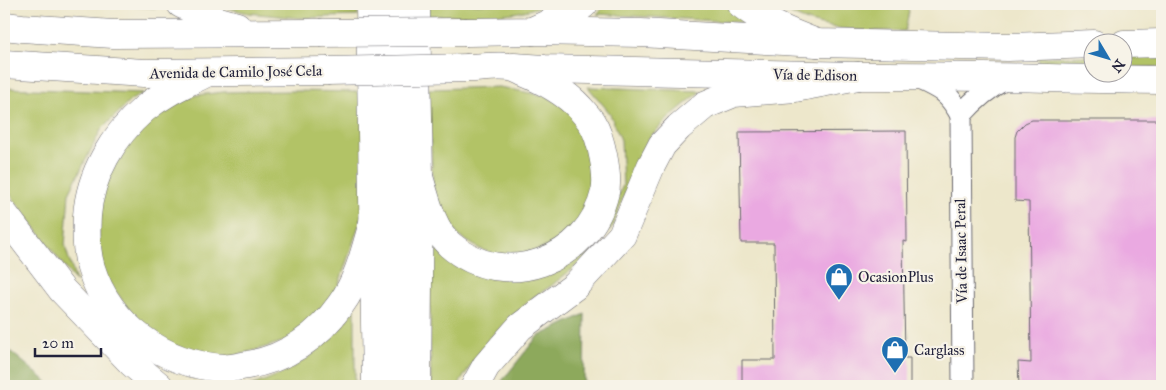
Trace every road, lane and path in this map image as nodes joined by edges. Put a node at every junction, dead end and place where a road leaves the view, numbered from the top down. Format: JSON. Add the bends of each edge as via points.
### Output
{"nodes":[{"id":1,"x":182,"y":4,"type":"edge"},
{"id":2,"x":370,"y":4,"type":"edge"},
{"id":3,"x":393,"y":4,"type":"edge"},
{"id":4,"x":416,"y":4,"type":"edge"},
{"id":5,"x":584,"y":4,"type":"edge"},
{"id":6,"x":742,"y":4,"type":"edge"},
{"id":7,"x":4,"y":26,"type":"edge"},
{"id":8,"x":532,"y":31,"type":"junction"},
{"id":9,"x":260,"y":33,"type":"junction"},
{"id":10,"x":817,"y":43,"type":"junction"},
{"id":11,"x":1162,"y":43,"type":"edge"},
{"id":12,"x":1084,"y":44,"type":"edge"},
{"id":13,"x":1134,"y":44,"type":"edge"},
{"id":14,"x":4,"y":64,"type":"edge"},
{"id":15,"x":510,"y":67,"type":"junction"},
{"id":16,"x":468,"y":68,"type":"joint"},
{"id":17,"x":206,"y":73,"type":"junction"},
{"id":18,"x":910,"y":75,"type":"junction"},
{"id":19,"x":858,"y":76,"type":"junction"},
{"id":20,"x":1007,"y":78,"type":"junction"},
{"id":21,"x":1162,"y":80,"type":"edge"},
{"id":22,"x":960,"y":115,"type":"junction"},
{"id":23,"x":419,"y":177,"type":"junction"},
{"id":24,"x":4,"y":214,"type":"edge"},
{"id":25,"x":372,"y":223,"type":"junction"},
{"id":26,"x":159,"y":386,"type":"edge"},
{"id":27,"x":376,"y":386,"type":"edge"},
{"id":28,"x":396,"y":386,"type":"edge"},
{"id":29,"x":416,"y":386,"type":"edge"},
{"id":30,"x":475,"y":386,"type":"edge"},
{"id":31,"x":963,"y":386,"type":"edge"}],
"edges":[{"from":1,"to":9,"type":"main road","via":[[212,19]]},
{"from":2,"to":25,"type":"main road"},
{"from":3,"to":28,"type":"main road"},
{"from":4,"to":23,"type":"main road"},
{"from":5,"to":8,"type":"main road"},
{"from":6,"to":10,"type":"main road","via":[[782,30]]},
{"from":7,"to":9,"type":"main road","via":[[113,34]]},
{"from":8,"to":9,"type":"main road","bridge":true},
{"from":8,"to":10,"type":"main road","via":[[641,33]]},
{"from":10,"to":12,"type":"main road","via":[[1008,47]]},
{"from":11,"to":13,"type":"main road"},
{"from":14,"to":17,"type":"main road","name":"Avenida de Camilo José Cela","via":[[144,73]]},
{"from":15,"to":16,"type":"main road","name":"Vía de Edison"},
{"from":15,"to":19,"type":"main road","name":"Vía de Edison"},
{"from":15,"to":23,"type":"main road","via":[[544,81],[571,98],[592,123],[605,159],[605,192],[594,219],[581,238],[545,262],[523,268],[495,267],[470,258],[449,244],[432,220]]},
{"from":16,"to":17,"type":"main road","name":"Avenida de Camilo José Cela","bridge":true},
{"from":17,"to":25,"type":"main road","via":[[144,109],[118,137],[100,165],[88,200],[86,235],[91,268],[107,304],[130,330],[158,350],[191,364],[225,368],[260,363],[292,350],[318,331],[342,303],[360,266]]},
{"from":18,"to":19,"type":"main road","name":"Vía de Edison"},
{"from":18,"to":20,"type":"main road","name":"Vía de Edison"},
{"from":18,"to":22,"type":"street","via":[[943,90]]},
{"from":19,"to":30,"type":"main road","via":[[795,88],[734,93],[705,105],[662,145],[622,235],[575,286],[520,327],[486,366]]},
{"from":20,"to":21,"type":"main road","name":"Vía de Edison"},
{"from":20,"to":22,"type":"street","via":[[987,89]]},
{"from":22,"to":31,"type":"street","name":"Vía de Isaac Peral"},
{"from":23,"to":29,"type":"main road"},
{"from":24,"to":26,"type":"main road","via":[[62,290],[132,363]]},
{"from":25,"to":27,"type":"main road"}]}
